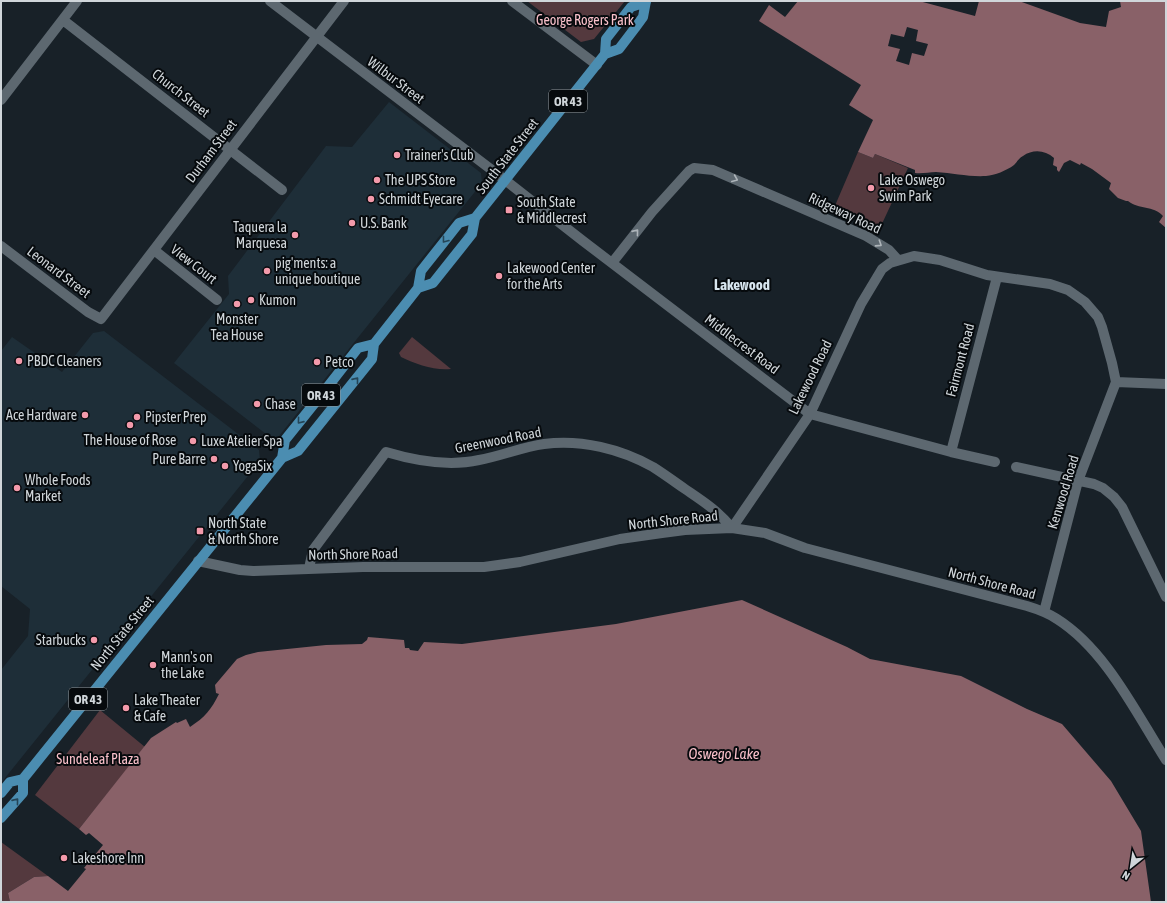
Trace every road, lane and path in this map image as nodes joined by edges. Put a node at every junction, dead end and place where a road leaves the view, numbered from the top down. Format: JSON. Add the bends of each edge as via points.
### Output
{"nodes":[{"id":1,"x":77,"y":1,"type":"edge"},
{"id":2,"x":270,"y":1,"type":"edge"},
{"id":3,"x":344,"y":1,"type":"edge"},
{"id":4,"x":512,"y":1,"type":"edge"},
{"id":5,"x":646,"y":1,"type":"edge"},
{"id":6,"x":63,"y":20,"type":"junction"},
{"id":7,"x":316,"y":37,"type":"junction"},
{"id":8,"x":605,"y":54,"type":"junction"},
{"id":9,"x":597,"y":65,"type":"junction"},
{"id":10,"x":1,"y":100,"type":"edge"},
{"id":11,"x":230,"y":149,"type":"junction"},
{"id":12,"x":505,"y":180,"type":"junction"},
{"id":13,"x":282,"y":190,"type":"dead end"},
{"id":14,"x":475,"y":218,"type":"junction"},
{"id":15,"x":1,"y":246,"type":"edge"},
{"id":16,"x":154,"y":250,"type":"junction"},
{"id":17,"x":898,"y":260,"type":"junction"},
{"id":18,"x":612,"y":263,"type":"junction"},
{"id":19,"x":997,"y":277,"type":"junction"},
{"id":20,"x":418,"y":288,"type":"junction"},
{"id":21,"x":217,"y":300,"type":"dead end"},
{"id":22,"x":101,"y":319,"type":"joint"},
{"id":23,"x":374,"y":344,"type":"junction"},
{"id":24,"x":1116,"y":382,"type":"junction"},
{"id":25,"x":1166,"y":384,"type":"edge"},
{"id":26,"x":810,"y":414,"type":"junction"},
{"id":27,"x":951,"y":452,"type":"junction"},
{"id":28,"x":282,"y":458,"type":"junction"},
{"id":29,"x":995,"y":462,"type":"dead end"},
{"id":30,"x":1016,"y":466,"type":"dead end"},
{"id":31,"x":1078,"y":481,"type":"junction"},
{"id":32,"x":732,"y":528,"type":"junction"},
{"id":33,"x":198,"y":561,"type":"junction"},
{"id":34,"x":309,"y":568,"type":"junction"},
{"id":35,"x":1166,"y":597,"type":"edge"},
{"id":36,"x":1044,"y":612,"type":"junction"},
{"id":37,"x":1166,"y":760,"type":"edge"},
{"id":38,"x":23,"y":779,"type":"junction"},
{"id":39,"x":1,"y":792,"type":"edge"},
{"id":40,"x":1,"y":818,"type":"edge"}],
"edges":[{"from":1,"to":6,"type":"street"},
{"from":2,"to":7,"type":"street","name":"Wilbur Street"},
{"from":3,"to":7,"type":"street","name":"Durham Street"},
{"from":4,"to":9,"type":"street"},
{"from":5,"to":8,"type":"main road","name":"South State Street","number":"OR 43","via":[[643,18],[619,49]]},
{"from":5,"to":8,"type":"main road","name":"South State Street","number":"OR 43","via":[[631,7],[606,39]]},
{"from":6,"to":10,"type":"street"},
{"from":6,"to":11,"type":"street","name":"Church Street"},
{"from":7,"to":11,"type":"street","name":"Durham Street"},
{"from":7,"to":12,"type":"street","name":"Wilbur Street"},
{"from":8,"to":9,"type":"main road","name":"South State Street","number":"OR 43"},
{"from":9,"to":12,"type":"main road","name":"South State Street","number":"OR 43"},
{"from":11,"to":13,"type":"street","name":"Church Street"},
{"from":11,"to":16,"type":"street","name":"Durham Street"},
{"from":12,"to":14,"type":"main road","name":"South State Street","number":"OR 43"},
{"from":12,"to":18,"type":"street","name":"Middlecrest Road"},
{"from":14,"to":20,"type":"main road","name":"South State Street","number":"OR 43","via":[[472,234],[433,283]]},
{"from":14,"to":20,"type":"main road","name":"South State Street","number":"OR 43","one_way":true,"via":[[459,223],[421,271]]},
{"from":15,"to":22,"type":"street","name":"Leonard Street","via":[[88,312]]},
{"from":16,"to":21,"type":"street","name":"View Court"},
{"from":16,"to":22,"type":"street","name":"Durham Street"},
{"from":18,"to":17,"type":"street","name":"Ridgeway Road","one_way":true,"via":[[652,212],[694,168],[713,170],[866,236],[889,250]]},
{"from":17,"to":19,"type":"street","via":[[914,256],[940,260]]},
{"from":17,"to":26,"type":"street","name":"Lakewood Road","via":[[890,262],[882,269],[874,281]]},
{"from":18,"to":26,"type":"street","name":"Middlecrest Road"},
{"from":19,"to":24,"type":"street","via":[[1059,287],[1085,302],[1102,327]]},
{"from":19,"to":27,"type":"street","name":"Fairmont Road"},
{"from":20,"to":23,"type":"main road","name":"South State Street","number":"OR 43"},
{"from":28,"to":23,"type":"main road","name":"South State Street","number":"OR 43","one_way":true,"via":[[298,451],[372,359]]},
{"from":23,"to":28,"type":"main road","name":"South State Street","number":"OR 43","one_way":true,"via":[[358,348],[285,440]]},
{"from":24,"to":25,"type":"street"},
{"from":24,"to":31,"type":"street","name":"Kenwood Road"},
{"from":26,"to":27,"type":"street","name":"Middlecrest Road"},
{"from":26,"to":32,"type":"street","name":"Lakewood Road"},
{"from":27,"to":29,"type":"street","name":"Middlecrest Road"},
{"from":28,"to":33,"type":"main road","name":"South State Street","number":"OR 43"},
{"from":30,"to":31,"type":"street"},
{"from":31,"to":35,"type":"street","via":[[1103,488],[1122,507]]},
{"from":31,"to":36,"type":"street","name":"Kenwood Road"},
{"from":32,"to":34,"type":"street","name":"North Shore Road","via":[[685,530],[620,539],[520,562],[484,567]]},
{"from":32,"to":34,"type":"street","name":"Greenwood Road","via":[[716,510],[653,467],[628,455],[601,447],[573,443],[544,444],[520,448],[478,461],[450,464],[386,452],[313,550]]},
{"from":32,"to":36,"type":"street","name":"North Shore Road","via":[[766,533],[805,548]]},
{"from":33,"to":34,"type":"street","name":"North Shore Road","via":[[253,571]]},
{"from":33,"to":38,"type":"main road","name":"North State Street","number":"OR 43"},
{"from":36,"to":37,"type":"street","name":"North Shore Road","via":[[1070,628],[1103,662]]},
{"from":38,"to":39,"type":"main road","name":"North State Street","number":"OR 43","via":[[10,782]]},
{"from":40,"to":38,"type":"main road","name":"North State Street","number":"OR 43","one_way":true,"via":[[23,793]]}]}
